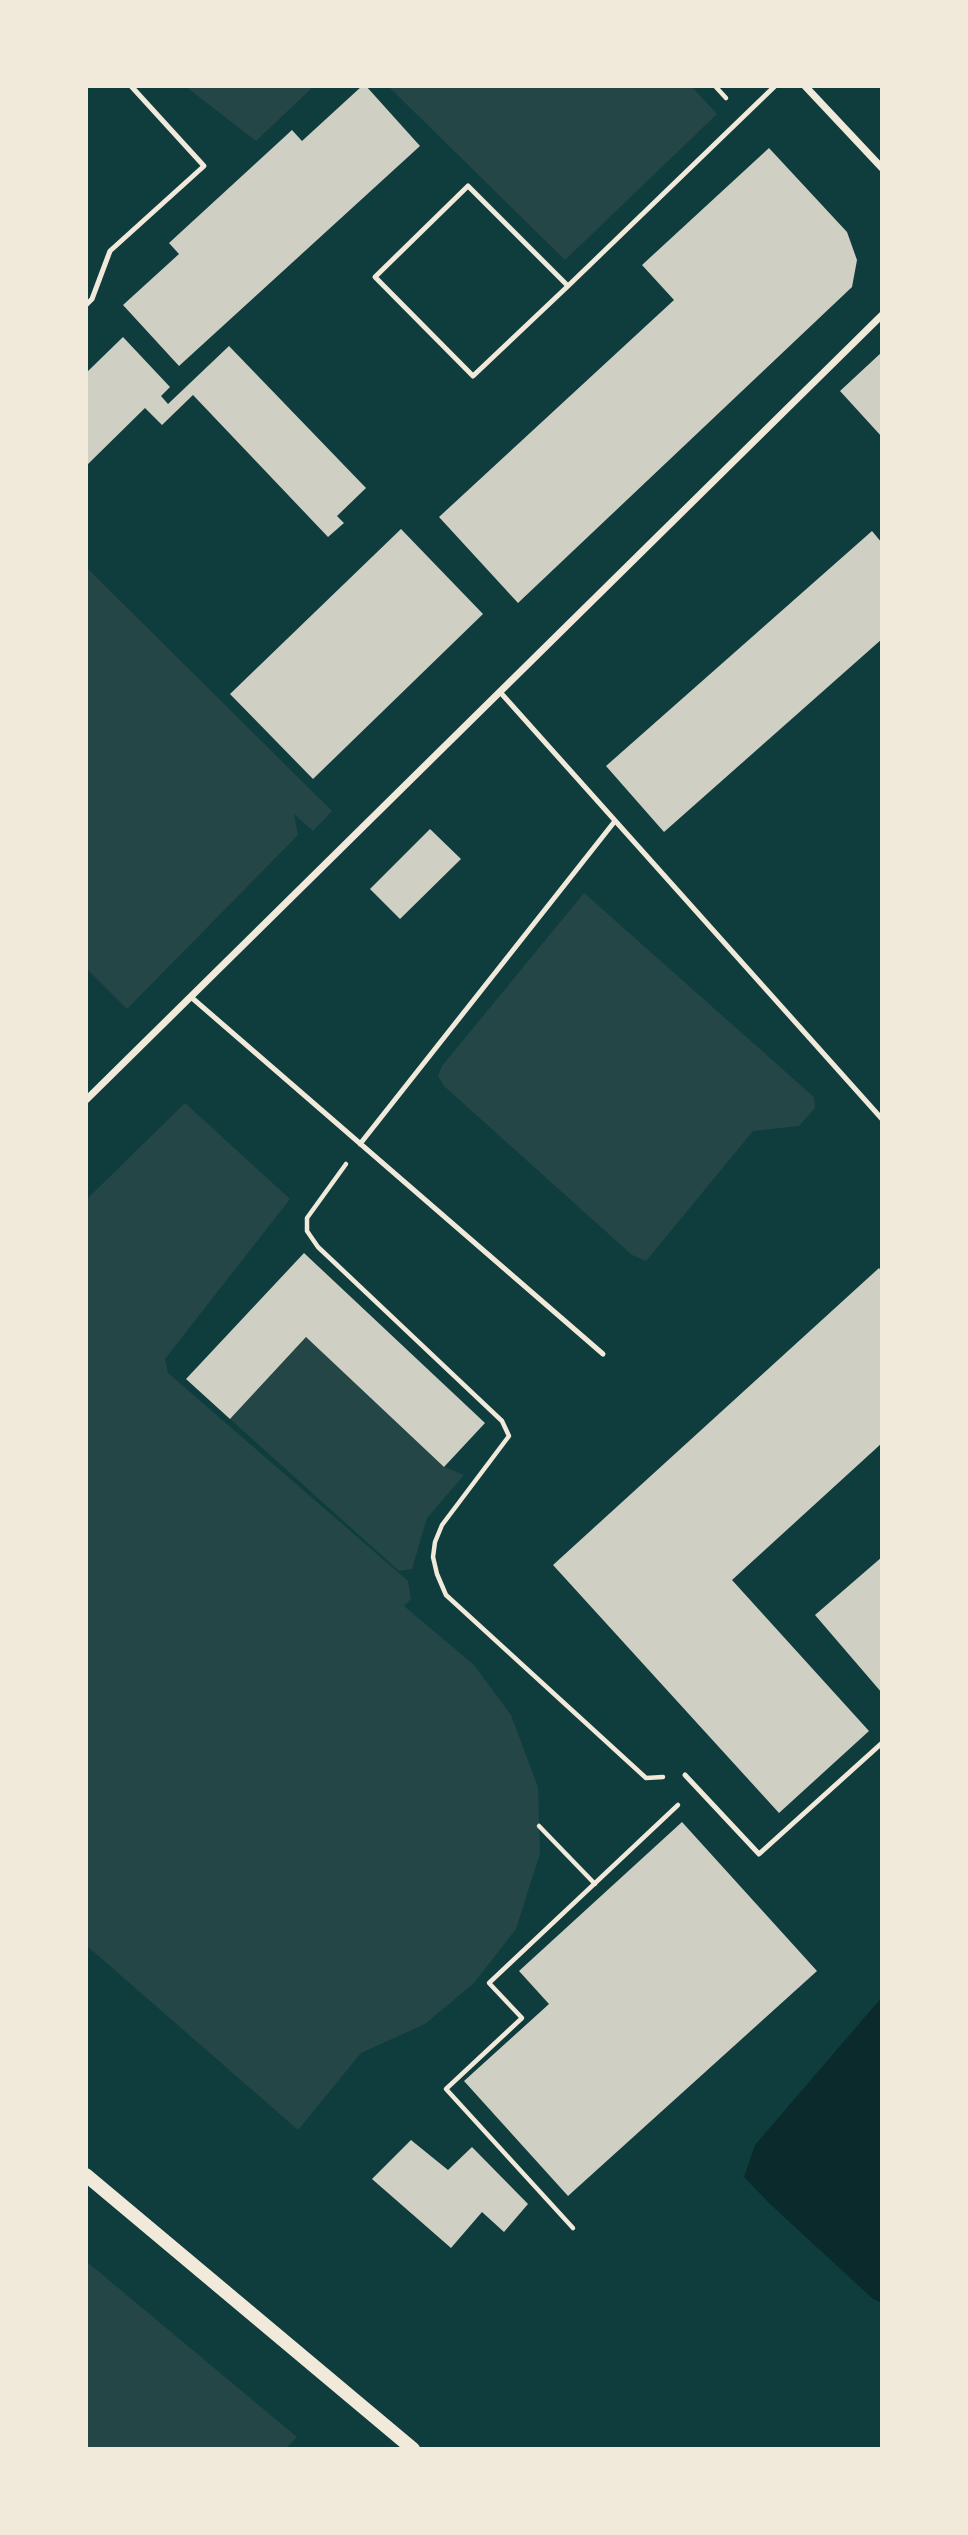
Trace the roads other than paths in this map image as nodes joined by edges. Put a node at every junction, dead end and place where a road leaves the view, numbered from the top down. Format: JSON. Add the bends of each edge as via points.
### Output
{"nodes":[{"id":1,"x":131,"y":86,"type":"edge"},
{"id":2,"x":775,"y":86,"type":"edge"},
{"id":3,"x":805,"y":86,"type":"edge"},
{"id":4,"x":882,"y":168,"type":"edge"},
{"id":5,"x":568,"y":286,"type":"junction"},
{"id":6,"x":86,"y":305,"type":"edge"},
{"id":7,"x":882,"y":315,"type":"edge"},
{"id":8,"x":500,"y":692,"type":"junction"},
{"id":9,"x":615,"y":821,"type":"junction"},
{"id":10,"x":191,"y":997,"type":"junction"},
{"id":11,"x":86,"y":1100,"type":"edge"},
{"id":12,"x":882,"y":1119,"type":"edge"},
{"id":13,"x":360,"y":1143,"type":"junction"},
{"id":14,"x":603,"y":1354,"type":"dead end"},
{"id":15,"x":882,"y":1744,"type":"edge"},
{"id":16,"x":685,"y":1775,"type":"road end"},
{"id":17,"x":86,"y":2175,"type":"edge"},
{"id":18,"x":414,"y":2449,"type":"edge"}],
"edges":[{"from":1,"to":6,"type":"lane","via":[[204,166],[110,251]]},
{"from":2,"to":5,"type":"lane"},
{"from":3,"to":4,"type":"street"},
{"from":5,"to":5,"type":"lane","via":[[473,376],[375,277],[468,186]]},
{"from":7,"to":8,"type":"street"},
{"from":8,"to":9,"type":"lane"},
{"from":8,"to":10,"type":"street"},
{"from":9,"to":12,"type":"lane"},
{"from":9,"to":13,"type":"lane"},
{"from":10,"to":11,"type":"street"},
{"from":10,"to":13,"type":"lane"},
{"from":13,"to":14,"type":"lane"},
{"from":15,"to":16,"type":"lane","via":[[759,1854]]},
{"from":17,"to":18,"type":"main road"}]}
